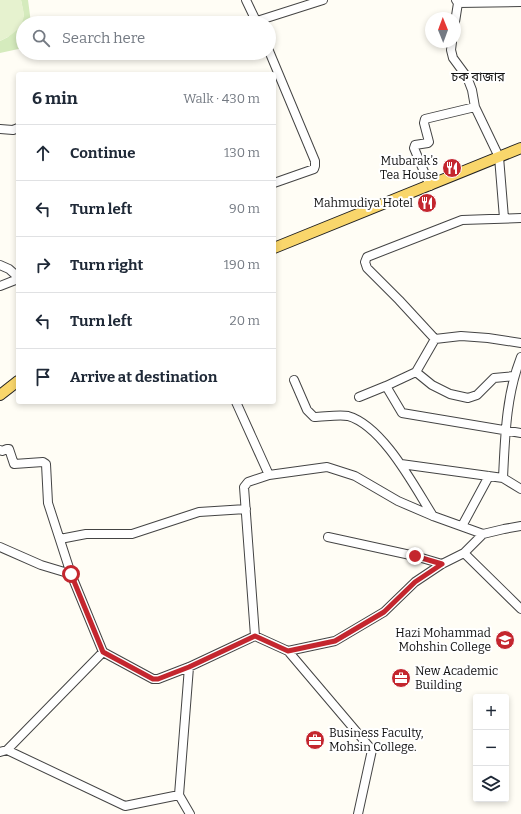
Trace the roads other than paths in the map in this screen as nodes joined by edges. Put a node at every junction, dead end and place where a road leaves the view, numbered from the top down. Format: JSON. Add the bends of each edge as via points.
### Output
{"nodes":[{"id":1,"x":246,"y":0,"type":"edge"},
{"id":2,"x":323,"y":0,"type":"edge"},
{"id":3,"x":457,"y":1,"type":"edge"},
{"id":4,"x":521,"y":2,"type":"edge"},
{"id":5,"x":456,"y":12,"type":"edge"},
{"id":6,"x":254,"y":16,"type":"edge"},
{"id":7,"x":275,"y":16,"type":"edge"},
{"id":8,"x":451,"y":48,"type":"edge"},
{"id":9,"x":273,"y":60,"type":"edge"},
{"id":10,"x":476,"y":107,"type":"junction"},
{"id":11,"x":0,"y":129,"type":"edge"},
{"id":12,"x":16,"y":129,"type":"edge"},
{"id":13,"x":521,"y":148,"type":"edge"},
{"id":14,"x":499,"y":157,"type":"junction"},
{"id":15,"x":276,"y":182,"type":"edge"},
{"id":16,"x":430,"y":186,"type":"junction"},
{"id":17,"x":504,"y":218,"type":"junction"},
{"id":18,"x":521,"y":218,"type":"edge"},
{"id":19,"x":276,"y":247,"type":"edge"},
{"id":20,"x":0,"y":264,"type":"edge"},
{"id":21,"x":16,"y":276,"type":"edge"},
{"id":22,"x":16,"y":279,"type":"edge"},
{"id":23,"x":0,"y":286,"type":"edge"},
{"id":24,"x":436,"y":339,"type":"junction"},
{"id":25,"x":521,"y":343,"type":"edge"},
{"id":26,"x":521,"y":357,"type":"edge"},
{"id":27,"x":416,"y":372,"type":"junction"},
{"id":28,"x":514,"y":376,"type":"junction"},
{"id":29,"x":294,"y":380,"type":"dead end"},
{"id":30,"x":16,"y":383,"type":"edge"},
{"id":31,"x":386,"y":386,"type":"junction"},
{"id":32,"x":0,"y":395,"type":"edge"},
{"id":33,"x":359,"y":397,"type":"dead end"},
{"id":34,"x":237,"y":404,"type":"edge"},
{"id":35,"x":505,"y":432,"type":"junction"},
{"id":36,"x":521,"y":434,"type":"edge"},
{"id":37,"x":0,"y":450,"type":"edge"},
{"id":38,"x":401,"y":464,"type":"junction"},
{"id":39,"x":269,"y":475,"type":"junction"},
{"id":40,"x":489,"y":476,"type":"junction"},
{"id":41,"x":503,"y":478,"type":"junction"},
{"id":42,"x":521,"y":489,"type":"edge"},
{"id":43,"x":246,"y":509,"type":"junction"},
{"id":44,"x":433,"y":516,"type":"junction"},
{"id":45,"x":462,"y":526,"type":"junction"},
{"id":46,"x":521,"y":526,"type":"edge"},
{"id":47,"x":483,"y":534,"type":"junction"},
{"id":48,"x":328,"y":537,"type":"dead end"},
{"id":49,"x":60,"y":539,"type":"junction"},
{"id":50,"x":0,"y":547,"type":"edge"},
{"id":51,"x":464,"y":553,"type":"junction"},
{"id":52,"x":442,"y":564,"type":"junction"},
{"id":53,"x":71,"y":574,"type":"junction"},
{"id":54,"x":521,"y":608,"type":"edge"},
{"id":55,"x":255,"y":636,"type":"junction"},
{"id":56,"x":288,"y":651,"type":"junction"},
{"id":57,"x":103,"y":652,"type":"junction"},
{"id":58,"x":189,"y":667,"type":"junction"},
{"id":59,"x":4,"y":751,"type":"edge"},
{"id":60,"x":180,"y":795,"type":"junction"},
{"id":61,"x":190,"y":814,"type":"edge"},
{"id":62,"x":358,"y":814,"type":"edge"}],
"edges":[{"from":1,"to":6,"type":"street"},
{"from":2,"to":7,"type":"street"},
{"from":3,"to":4,"type":"street"},
{"from":3,"to":5,"type":"street"},
{"from":8,"to":10,"type":"street","via":[[453,58],[468,77]]},
{"from":9,"to":15,"type":"street","via":[[315,161],[314,169]]},
{"from":10,"to":14,"type":"street"},
{"from":10,"to":16,"type":"street","via":[[425,119],[429,142],[416,145],[414,148]]},
{"from":11,"to":12,"type":"street"},
{"from":13,"to":14,"type":"main road"},
{"from":14,"to":16,"type":"main road"},
{"from":14,"to":17,"type":"street"},
{"from":16,"to":19,"type":"main road"},
{"from":17,"to":18,"type":"street"},
{"from":17,"to":24,"type":"street","via":[[457,221],[367,258],[367,268]]},
{"from":20,"to":21,"type":"street"},
{"from":22,"to":23,"type":"street"},
{"from":24,"to":25,"type":"street","via":[[461,336]]},
{"from":24,"to":27,"type":"street"},
{"from":26,"to":28,"type":"street"},
{"from":27,"to":28,"type":"street","via":[[432,385],[450,394],[468,398],[477,395],[494,378]]},
{"from":27,"to":31,"type":"street"},
{"from":28,"to":35,"type":"street"},
{"from":29,"to":38,"type":"street","via":[[307,410],[314,417],[346,416],[360,421],[374,432]]},
{"from":30,"to":32,"type":"main road"},
{"from":31,"to":33,"type":"street"},
{"from":31,"to":35,"type":"street","via":[[402,413]]},
{"from":34,"to":39,"type":"street"},
{"from":35,"to":36,"type":"street"},
{"from":35,"to":41,"type":"street"},
{"from":37,"to":49,"type":"street","via":[[9,449],[14,464],[46,464],[48,503]]},
{"from":38,"to":40,"type":"street"},
{"from":38,"to":44,"type":"street"},
{"from":39,"to":43,"type":"street","via":[[246,484]]},
{"from":39,"to":44,"type":"street","via":[[327,467],[355,476],[398,501]]},
{"from":40,"to":41,"type":"street"},
{"from":40,"to":45,"type":"street"},
{"from":41,"to":42,"type":"street"},
{"from":43,"to":49,"type":"street","via":[[199,512],[132,534],[86,534]]},
{"from":43,"to":55,"type":"street"},
{"from":44,"to":45,"type":"street"},
{"from":45,"to":47,"type":"street"},
{"from":46,"to":47,"type":"street"},
{"from":47,"to":51,"type":"street"},
{"from":48,"to":52,"type":"street"},
{"from":49,"to":53,"type":"street"},
{"from":50,"to":53,"type":"street","via":[[41,566]]},
{"from":51,"to":52,"type":"street"},
{"from":51,"to":54,"type":"street"},
{"from":52,"to":56,"type":"street","via":[[415,582],[384,612],[335,641]]},
{"from":53,"to":57,"type":"street"},
{"from":55,"to":56,"type":"street"},
{"from":55,"to":58,"type":"street"},
{"from":56,"to":62,"type":"street","via":[[372,750]]},
{"from":57,"to":58,"type":"street","via":[[153,679]]},
{"from":57,"to":59,"type":"street"},
{"from":58,"to":60,"type":"street"},
{"from":59,"to":60,"type":"street","via":[[125,806]]},
{"from":60,"to":61,"type":"street"}]}
